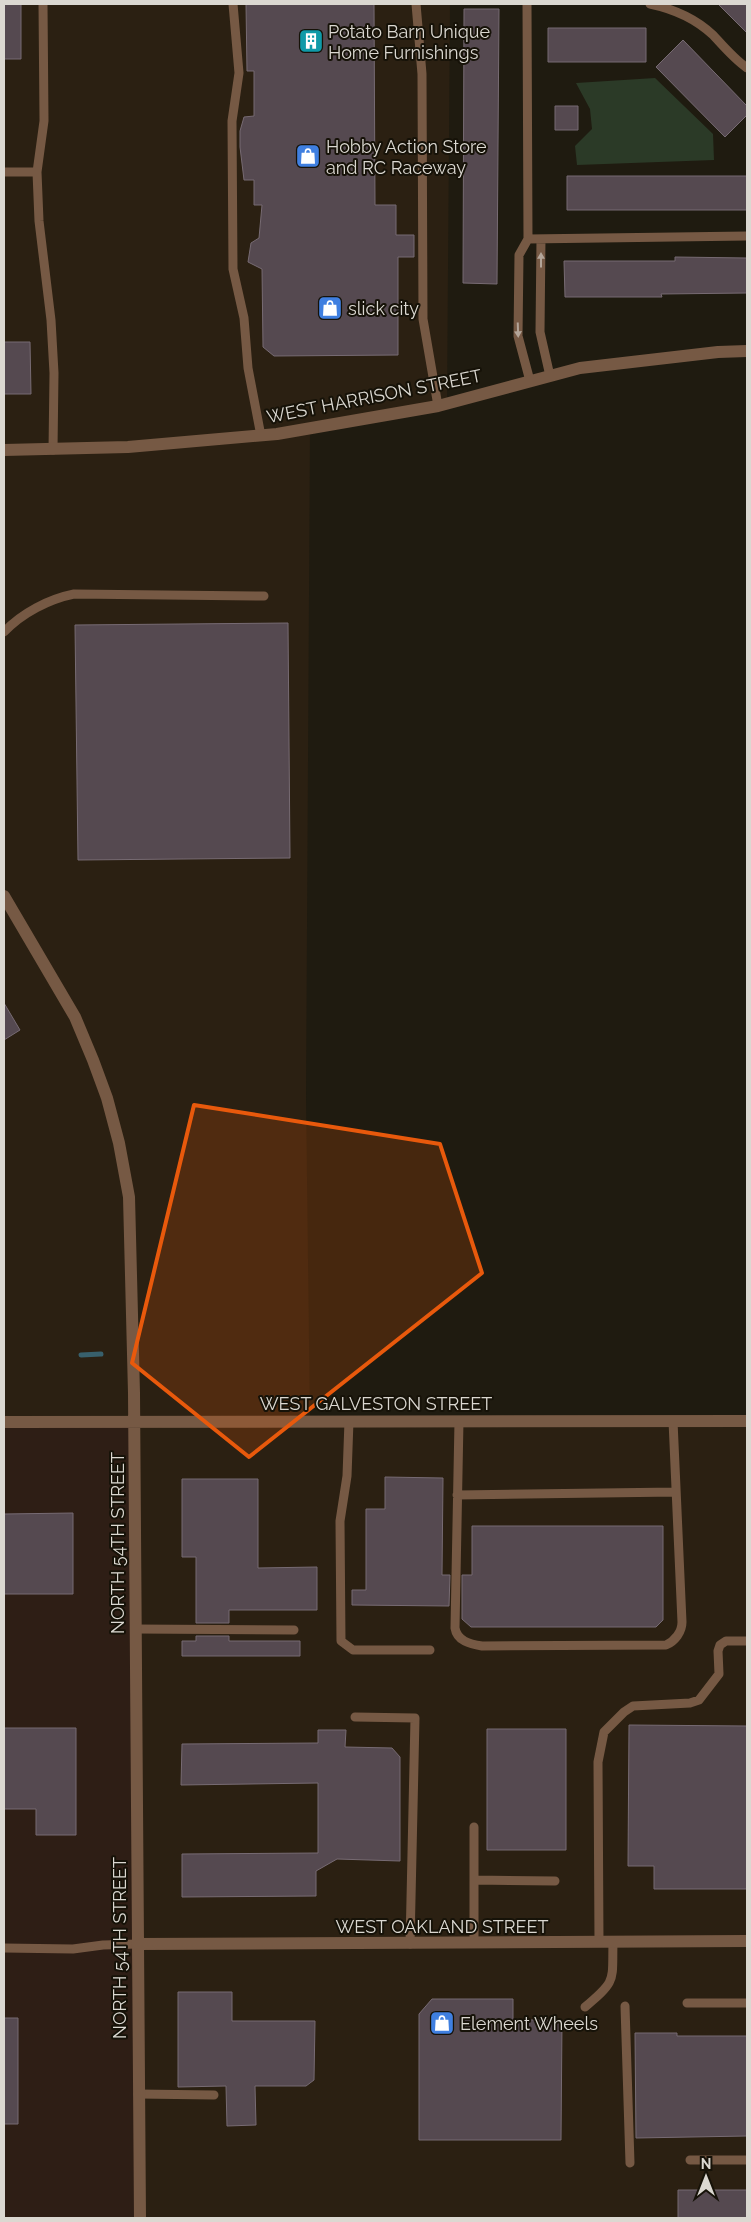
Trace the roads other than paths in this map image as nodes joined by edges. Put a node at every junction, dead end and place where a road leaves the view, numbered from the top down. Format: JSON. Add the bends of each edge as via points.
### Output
{"nodes":[{"id":1,"x":44,"y":4,"type":"edge"},
{"id":2,"x":234,"y":4,"type":"edge"},
{"id":3,"x":416,"y":4,"type":"edge"},
{"id":4,"x":527,"y":4,"type":"edge"},
{"id":5,"x":650,"y":4,"type":"edge"},
{"id":6,"x":747,"y":68,"type":"edge"},
{"id":7,"x":4,"y":172,"type":"edge"},
{"id":8,"x":37,"y":172,"type":"junction"},
{"id":9,"x":747,"y":236,"type":"edge"},
{"id":10,"x":541,"y":238,"type":"junction"},
{"id":11,"x":528,"y":239,"type":"junction"},
{"id":12,"x":747,"y":351,"type":"edge"},
{"id":13,"x":550,"y":376,"type":"junction"},
{"id":14,"x":530,"y":381,"type":"junction"},
{"id":15,"x":438,"y":406,"type":"junction"},
{"id":16,"x":261,"y":436,"type":"junction"},
{"id":17,"x":4,"y":450,"type":"edge"},
{"id":18,"x":53,"y":450,"type":"junction"},
{"id":19,"x":264,"y":596,"type":"dead end"},
{"id":20,"x":4,"y":632,"type":"edge"},
{"id":21,"x":4,"y":896,"type":"edge"},
{"id":22,"x":134,"y":1421,"type":"junction"},
{"id":23,"x":349,"y":1421,"type":"junction"},
{"id":24,"x":459,"y":1421,"type":"junction"},
{"id":25,"x":673,"y":1421,"type":"junction"},
{"id":26,"x":747,"y":1421,"type":"edge"},
{"id":27,"x":4,"y":1422,"type":"edge"},
{"id":28,"x":676,"y":1492,"type":"junction"},
{"id":29,"x":457,"y":1495,"type":"junction"},
{"id":30,"x":135,"y":1629,"type":"junction"},
{"id":31,"x":294,"y":1630,"type":"dead end"},
{"id":32,"x":747,"y":1641,"type":"edge"},
{"id":33,"x":430,"y":1650,"type":"dead end"},
{"id":34,"x":355,"y":1717,"type":"dead end"},
{"id":35,"x":474,"y":1827,"type":"dead end"},
{"id":36,"x":474,"y":1880,"type":"junction"},
{"id":37,"x":555,"y":1881,"type":"dead end"},
{"id":38,"x":747,"y":1941,"type":"edge"},
{"id":39,"x":606,"y":1942,"type":"junction"},
{"id":40,"x":474,"y":1943,"type":"junction"},
{"id":41,"x":137,"y":1944,"type":"junction"},
{"id":42,"x":410,"y":1944,"type":"junction"},
{"id":43,"x":4,"y":1948,"type":"edge"},
{"id":44,"x":687,"y":2003,"type":"dead end"},
{"id":45,"x":747,"y":2003,"type":"edge"},
{"id":46,"x":625,"y":2006,"type":"dead end"},
{"id":47,"x":585,"y":2007,"type":"dead end"},
{"id":48,"x":138,"y":2094,"type":"junction"},
{"id":49,"x":214,"y":2095,"type":"dead end"},
{"id":50,"x":690,"y":2160,"type":"dead end"},
{"id":51,"x":747,"y":2160,"type":"edge"},
{"id":52,"x":630,"y":2164,"type":"dead end"},
{"id":53,"x":140,"y":2218,"type":"edge"}],
"edges":[{"from":1,"to":8,"type":"lane","via":[[44,121]]},
{"from":2,"to":16,"type":"lane","via":[[239,74],[232,121],[233,269],[244,318],[248,368]]},
{"from":3,"to":15,"type":"lane","via":[[422,74],[423,319]]},
{"from":4,"to":11,"type":"lane"},
{"from":5,"to":6,"type":"lane","via":[[694,19]]},
{"from":7,"to":8,"type":"lane"},
{"from":8,"to":18,"type":"lane","via":[[39,221],[51,320]]},
{"from":9,"to":10,"type":"lane"},
{"from":10,"to":11,"type":"lane"},
{"from":13,"to":10,"type":"lane","one_way":true,"via":[[540,332]]},
{"from":11,"to":14,"type":"lane","one_way":true,"via":[[519,255],[518,336]]},
{"from":12,"to":13,"type":"street","name":"WEST HARRISON STREET","via":[[590,367]]},
{"from":13,"to":14,"type":"street","name":"WEST HARRISON STREET"},
{"from":14,"to":15,"type":"street","name":"WEST HARRISON STREET"},
{"from":15,"to":16,"type":"street","name":"WEST HARRISON STREET"},
{"from":16,"to":18,"type":"street","name":"WEST HARRISON STREET"},
{"from":17,"to":18,"type":"street","name":"WEST HARRISON STREET"},
{"from":19,"to":20,"type":"lane","via":[[74,594],[52,600],[14,620]]},
{"from":21,"to":22,"type":"street","name":"NORTH 54TH STREET","via":[[75,1017],[107,1098],[119,1143],[131,1223]]},
{"from":22,"to":23,"type":"street","name":"WEST GALVESTON STREET"},
{"from":22,"to":27,"type":"street","name":"WEST GALVESTON STREET"},
{"from":22,"to":30,"type":"street","name":"NORTH 54TH STREET"},
{"from":23,"to":24,"type":"street","name":"WEST GALVESTON STREET"},
{"from":23,"to":33,"type":"lane","via":[[347,1476],[340,1521],[340,1641],[353,1650]]},
{"from":24,"to":25,"type":"street","name":"WEST GALVESTON STREET"},
{"from":24,"to":29,"type":"lane"},
{"from":25,"to":26,"type":"street","name":"WEST GALVESTON STREET"},
{"from":25,"to":28,"type":"lane"},
{"from":28,"to":29,"type":"lane"},
{"from":28,"to":29,"type":"lane","via":[[682,1627],[666,1646],[482,1646],[460,1638],[455,1628]]},
{"from":30,"to":31,"type":"lane"},
{"from":30,"to":41,"type":"street","name":"NORTH 54TH STREET"},
{"from":32,"to":39,"type":"lane","via":[[726,1641],[720,1645],[719,1674],[699,1700],[633,1706],[604,1732],[598,1762]]},
{"from":34,"to":42,"type":"lane","via":[[415,1718]]},
{"from":35,"to":36,"type":"lane"},
{"from":36,"to":37,"type":"lane"},
{"from":36,"to":40,"type":"lane"},
{"from":38,"to":39,"type":"street","name":"WEST OAKLAND STREET"},
{"from":39,"to":40,"type":"street","name":"WEST OAKLAND STREET"},
{"from":39,"to":47,"type":"lane","via":[[612,1980],[606,1990]]},
{"from":40,"to":42,"type":"street","name":"WEST OAKLAND STREET"},
{"from":41,"to":42,"type":"street","name":"WEST OAKLAND STREET"},
{"from":41,"to":43,"type":"lane","via":[[73,1949]]},
{"from":41,"to":48,"type":"street","name":"NORTH 54TH STREET"},
{"from":44,"to":45,"type":"lane"},
{"from":46,"to":52,"type":"lane"},
{"from":48,"to":49,"type":"lane"},
{"from":48,"to":53,"type":"street","name":"NORTH 54TH STREET"},
{"from":50,"to":51,"type":"lane"}]}
